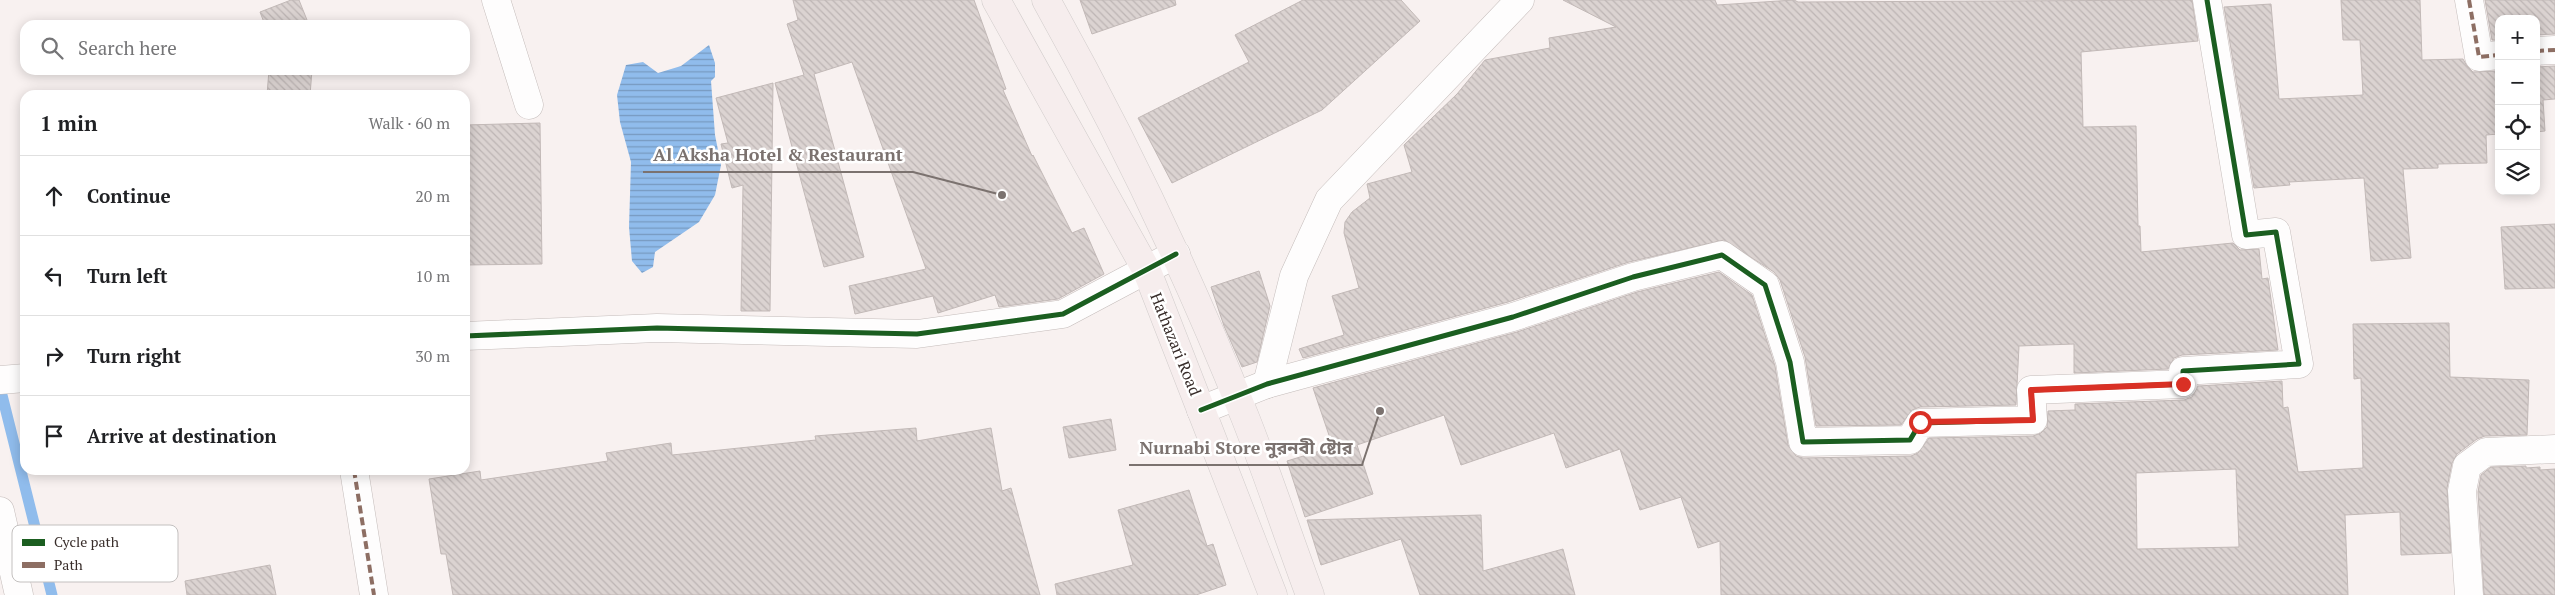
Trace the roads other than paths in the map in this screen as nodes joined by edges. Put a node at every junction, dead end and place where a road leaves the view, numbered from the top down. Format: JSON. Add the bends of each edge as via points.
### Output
{"nodes":[{"id":1,"x":496,"y":0,"type":"edge"},
{"id":2,"x":996,"y":0,"type":"edge"},
{"id":3,"x":1046,"y":0,"type":"edge"},
{"id":4,"x":1520,"y":0,"type":"edge"},
{"id":5,"x":2206,"y":0,"type":"edge"},
{"id":6,"x":2469,"y":0,"type":"edge"},
{"id":7,"x":2555,"y":50,"type":"edge"},
{"id":8,"x":2540,"y":51,"type":"edge"},
{"id":9,"x":2495,"y":55,"type":"edge"},
{"id":10,"x":529,"y":105,"type":"dead end"},
{"id":11,"x":1176,"y":254,"type":"junction"},
{"id":12,"x":1147,"y":271,"type":"junction"},
{"id":13,"x":470,"y":336,"type":"edge"},
{"id":14,"x":1267,"y":384,"type":"junction"},
{"id":15,"x":1234,"y":395,"type":"junction"},
{"id":16,"x":1201,"y":410,"type":"junction"},
{"id":17,"x":2555,"y":449,"type":"edge"},
{"id":18,"x":355,"y":475,"type":"edge"},
{"id":19,"x":0,"y":511,"type":"edge"},
{"id":20,"x":12,"y":564,"type":"edge"},
{"id":21,"x":16,"y":582,"type":"edge"},
{"id":22,"x":19,"y":595,"type":"edge"},
{"id":23,"x":374,"y":595,"type":"edge"},
{"id":24,"x":1272,"y":595,"type":"edge"},
{"id":25,"x":1310,"y":595,"type":"edge"},
{"id":26,"x":2469,"y":595,"type":"edge"}],
"edges":[{"from":1,"to":10,"type":"street"},
{"from":2,"to":12,"type":"highway","name":"Hathazari Road"},
{"from":3,"to":11,"type":"highway"},
{"from":4,"to":14,"type":"street","via":[[1328,200],[1294,276]]},
{"from":5,"to":14,"type":"street","via":[[2246,235],[2276,232],[2300,364],[2183,371],[2183,384],[2031,390],[2033,420],[1920,422],[1910,440],[1803,442],[1790,362],[1765,285],[1722,256],[1633,277],[1513,317]]},
{"from":6,"to":9,"type":"street","via":[[2479,57]]},
{"from":7,"to":8,"type":"street"},
{"from":11,"to":12,"type":"street"},
{"from":11,"to":15,"type":"highway"},
{"from":12,"to":13,"type":"street","via":[[1063,314],[917,334],[657,328]]},
{"from":12,"to":16,"type":"highway","name":"Hathazari Road"},
{"from":14,"to":15,"type":"street"},
{"from":15,"to":16,"type":"street"},
{"from":15,"to":25,"type":"highway"},
{"from":16,"to":24,"type":"highway","name":"Hathazari Road"},
{"from":17,"to":26,"type":"street","via":[[2486,452],[2467,466],[2462,491]]},
{"from":18,"to":23,"type":"street"},
{"from":19,"to":20,"type":"street"},
{"from":21,"to":22,"type":"street"}]}
